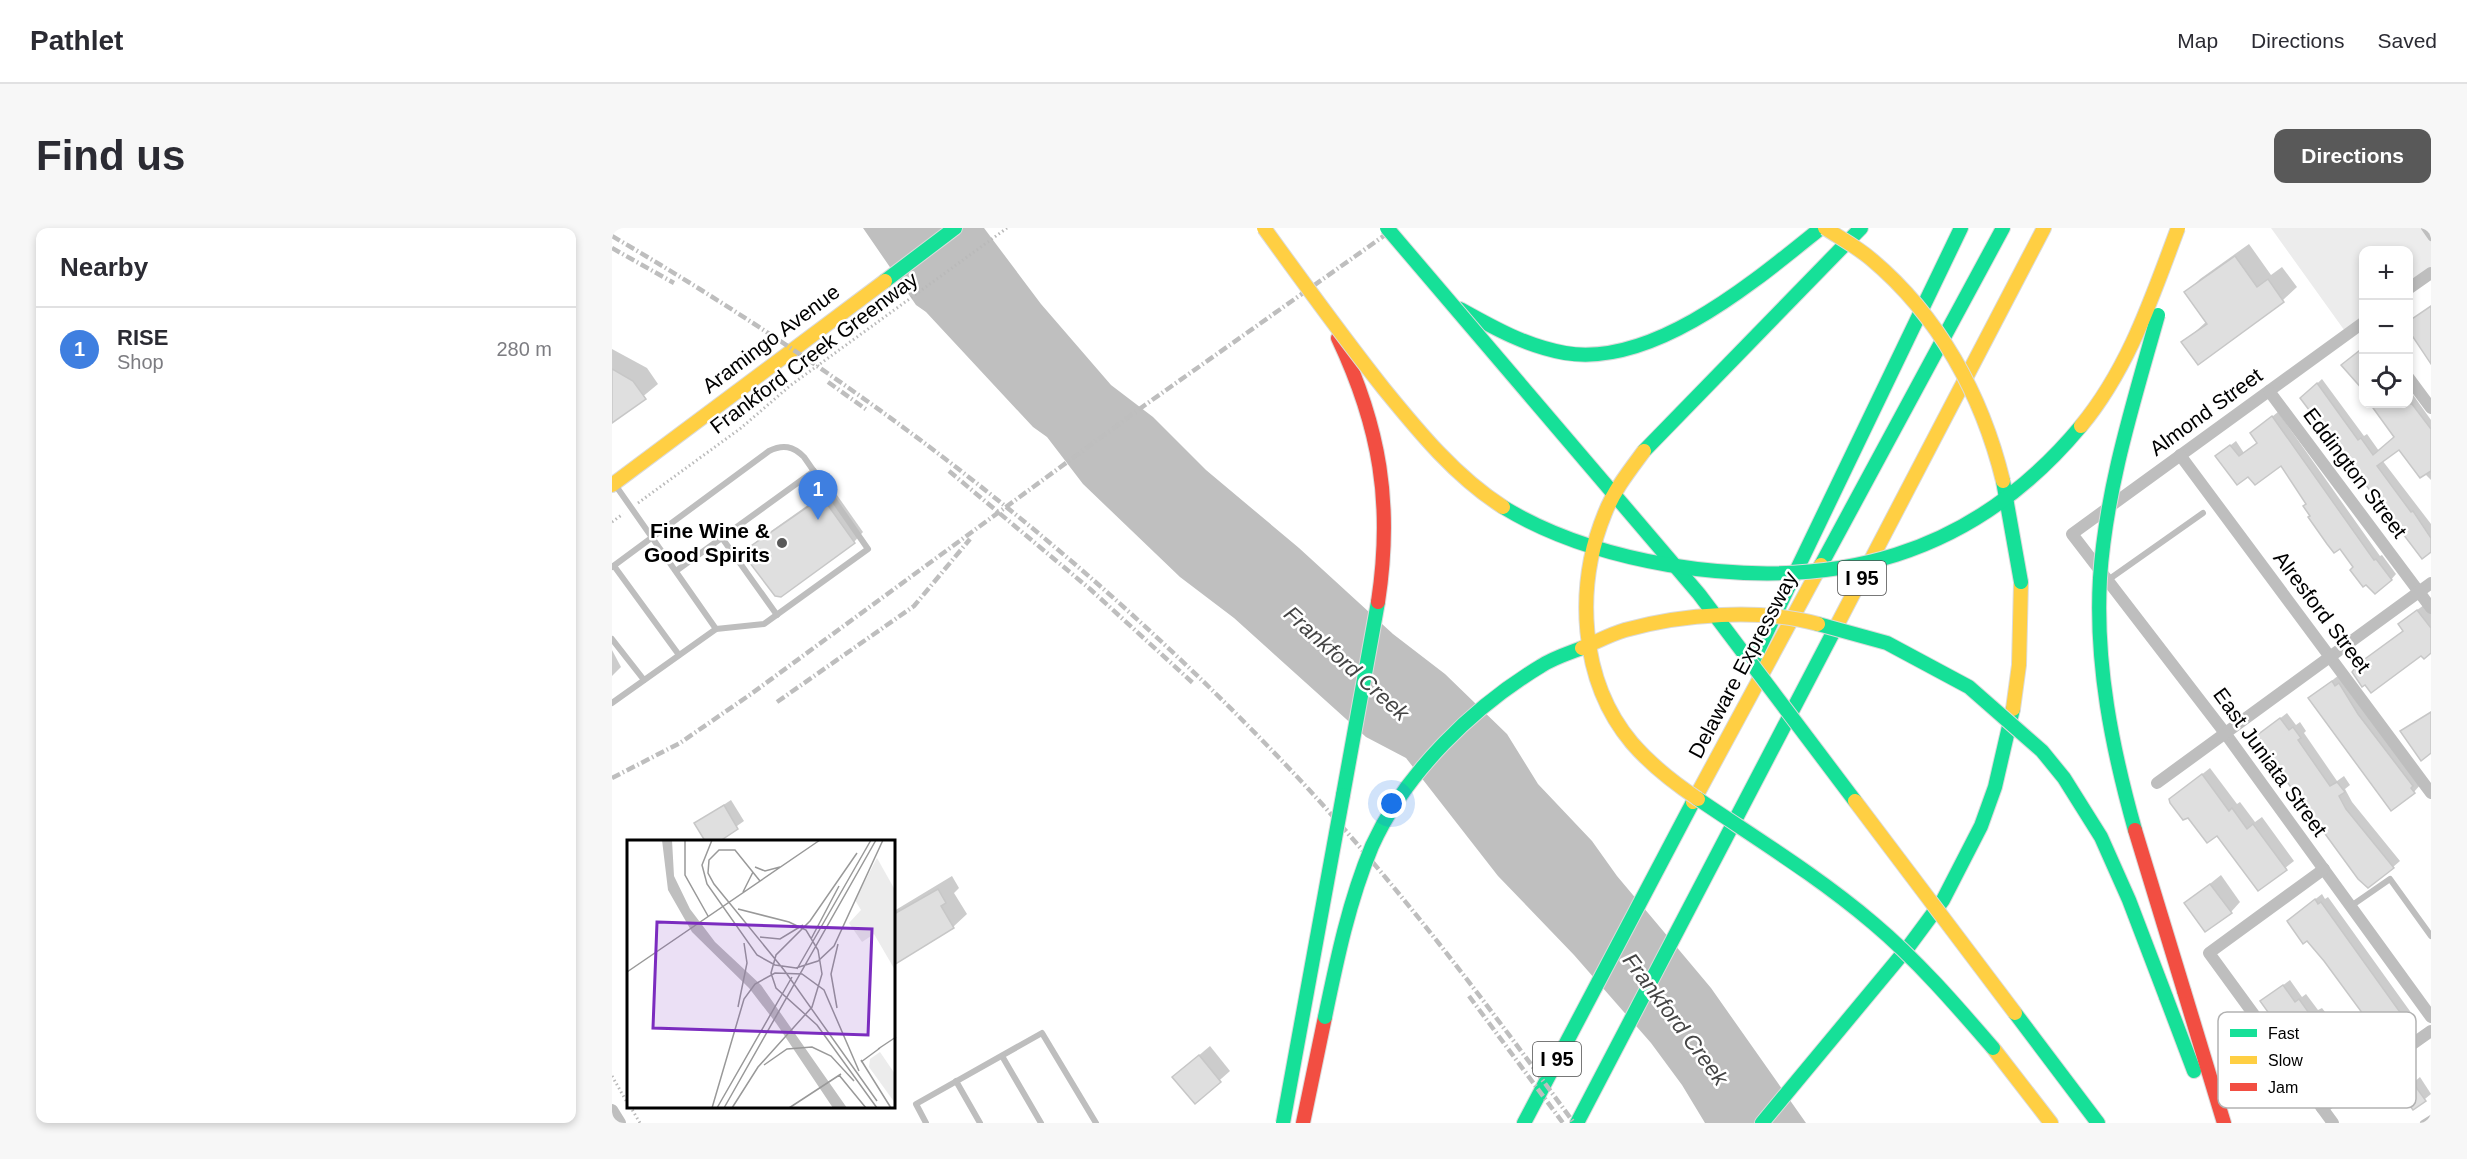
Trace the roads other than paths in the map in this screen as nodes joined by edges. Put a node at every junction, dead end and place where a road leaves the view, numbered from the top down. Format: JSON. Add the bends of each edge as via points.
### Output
{"nodes":[{"id":1,"x":955,"y":228,"type":"edge"},
{"id":2,"x":1264,"y":228,"type":"edge"},
{"id":3,"x":1387,"y":228,"type":"edge"},
{"id":4,"x":1823,"y":228,"type":"edge"},
{"id":5,"x":1861,"y":228,"type":"edge"},
{"id":6,"x":1961,"y":228,"type":"edge"},
{"id":7,"x":2003,"y":228,"type":"edge"},
{"id":8,"x":2044,"y":228,"type":"edge"},
{"id":9,"x":2178,"y":228,"type":"edge"},
{"id":10,"x":2182,"y":228,"type":"edge"},
{"id":11,"x":2424,"y":228,"type":"edge"},
{"id":12,"x":2431,"y":238,"type":"edge"},
{"id":13,"x":2431,"y":273,"type":"edge"},
{"id":14,"x":2413,"y":286,"type":"edge"},
{"id":15,"x":1456,"y":307,"type":"junction"},
{"id":16,"x":1330,"y":320,"type":"junction"},
{"id":17,"x":2359,"y":326,"type":"edge"},
{"id":18,"x":2413,"y":383,"type":"edge"},
{"id":19,"x":2270,"y":390,"type":"junction"},
{"id":20,"x":2431,"y":408,"type":"edge"},
{"id":21,"x":2180,"y":455,"type":"junction"},
{"id":22,"x":814,"y":471,"type":"junction"},
{"id":23,"x":613,"y":484,"type":"edge"},
{"id":24,"x":2203,"y":513,"type":"dead end"},
{"id":25,"x":2072,"y":534,"type":"joint"},
{"id":26,"x":653,"y":538,"type":"junction"},
{"id":27,"x":722,"y":538,"type":"junction"},
{"id":28,"x":613,"y":567,"type":"edge"},
{"id":29,"x":676,"y":571,"type":"junction"},
{"id":30,"x":2108,"y":581,"type":"junction"},
{"id":31,"x":2431,"y":583,"type":"edge"},
{"id":32,"x":2419,"y":592,"type":"junction"},
{"id":33,"x":2431,"y":608,"type":"edge"},
{"id":34,"x":777,"y":615,"type":"junction"},
{"id":35,"x":716,"y":629,"type":"junction"},
{"id":36,"x":612,"y":639,"type":"edge"},
{"id":37,"x":679,"y":655,"type":"junction"},
{"id":38,"x":2331,"y":656,"type":"junction"},
{"id":39,"x":644,"y":680,"type":"junction"},
{"id":40,"x":612,"y":703,"type":"edge"},
{"id":41,"x":2225,"y":733,"type":"junction"},
{"id":42,"x":2157,"y":783,"type":"dead end"},
{"id":43,"x":2430,"y":790,"type":"edge"},
{"id":44,"x":2324,"y":869,"type":"junction"},
{"id":45,"x":1647,"y":887,"type":"junction"},
{"id":46,"x":2351,"y":906,"type":"junction"},
{"id":47,"x":2431,"y":936,"type":"edge"},
{"id":48,"x":2252,"y":1012,"type":"edge"},
{"id":49,"x":2431,"y":1017,"type":"edge"},
{"id":50,"x":2431,"y":1031,"type":"edge"},
{"id":51,"x":2416,"y":1042,"type":"edge"},
{"id":52,"x":1002,"y":1056,"type":"junction"},
{"id":53,"x":957,"y":1081,"type":"junction"},
{"id":54,"x":2218,"y":1103,"type":"edge"},
{"id":55,"x":2219,"y":1108,"type":"edge"},
{"id":56,"x":2322,"y":1108,"type":"edge"},
{"id":57,"x":2431,"y":1118,"type":"edge"},
{"id":58,"x":926,"y":1123,"type":"edge"},
{"id":59,"x":980,"y":1123,"type":"edge"},
{"id":60,"x":1041,"y":1123,"type":"edge"},
{"id":61,"x":1096,"y":1123,"type":"edge"},
{"id":62,"x":1283,"y":1123,"type":"edge"},
{"id":63,"x":1303,"y":1123,"type":"edge"},
{"id":64,"x":1524,"y":1123,"type":"edge"},
{"id":65,"x":1577,"y":1123,"type":"edge"},
{"id":66,"x":1762,"y":1123,"type":"edge"},
{"id":67,"x":2051,"y":1123,"type":"edge"},
{"id":68,"x":2098,"y":1123,"type":"edge"},
{"id":69,"x":2214,"y":1123,"type":"edge"},
{"id":70,"x":2224,"y":1123,"type":"edge"},
{"id":71,"x":2333,"y":1123,"type":"edge"},
{"id":72,"x":2423,"y":1123,"type":"edge"}],
"edges":[{"from":1,"to":23,"type":"main road","name":"Aramingo Avenue"},
{"from":2,"to":16,"type":"main road","bridge":true},
{"from":3,"to":15,"type":"main road","bridge":true},
{"from":4,"to":15,"type":"main road","via":[[1677,331],[1640,346],[1583,354],[1539,348],[1494,331]]},
{"from":4,"to":66,"type":"main road","bridge":true,"via":[[1872,257],[1893,275],[1933,322],[1969,384],[1996,451],[2013,520],[2021,582],[2020,661],[2010,732],[1990,803],[1944,899],[1923,930]]},
{"from":5,"to":67,"type":"main road","bridge":true,"via":[[1644,451],[1615,492],[1591,557],[1586,593],[1591,656],[1608,704],[1636,748],[1679,786],[1820,882],[1882,930],[1939,986]]},
{"from":6,"to":45,"type":"main road"},
{"from":7,"to":45,"type":"main road","name":"Delaware Expressway","number":"I 95"},
{"from":8,"to":65,"type":"main road","number":"I 95"},
{"from":9,"to":16,"type":"main road","bridge":true,"via":[[2116,378],[2096,409],[2047,465],[1982,515],[1949,534],[1877,563],[1817,574],[1758,577],[1667,566],[1575,542],[1534,524],[1500,504],[1438,452]]},
{"from":10,"to":54,"type":"main road","bridge":true,"via":[[2115,476],[2101,572],[2099,616],[2113,750]]},
{"from":11,"to":12,"type":"lane"},
{"from":13,"to":14,"type":"street"},
{"from":15,"to":68,"type":"main road","bridge":true,"via":[[1699,594]]},
{"from":16,"to":62,"type":"main road","bridge":true,"via":[[1357,378],[1377,445],[1383,479],[1385,552]]},
{"from":17,"to":19,"type":"street","name":"Almond Street"},
{"from":18,"to":20,"type":"street"},
{"from":19,"to":21,"type":"street","name":"Almond Street"},
{"from":19,"to":32,"type":"street","name":"Eddington Street"},
{"from":21,"to":25,"type":"street","name":"Almond Street"},
{"from":21,"to":38,"type":"street","name":"Alresford Street"},
{"from":22,"to":26,"type":"lane","via":[[798,452],[776,447]]},
{"from":22,"to":27,"type":"lane"},
{"from":22,"to":34,"type":"lane","via":[[868,549]]},
{"from":23,"to":26,"type":"lane"},
{"from":24,"to":30,"type":"lane"},
{"from":25,"to":30,"type":"street","name":"East Juniata Street"},
{"from":26,"to":28,"type":"lane"},
{"from":26,"to":29,"type":"lane"},
{"from":27,"to":29,"type":"lane"},
{"from":27,"to":34,"type":"lane"},
{"from":28,"to":37,"type":"lane"},
{"from":29,"to":35,"type":"lane"},
{"from":30,"to":41,"type":"street","name":"East Juniata Street"},
{"from":31,"to":32,"type":"street"},
{"from":32,"to":33,"type":"street","name":"Eddington Street"},
{"from":32,"to":38,"type":"street"},
{"from":34,"to":35,"type":"lane","via":[[764,624]]},
{"from":35,"to":37,"type":"lane"},
{"from":36,"to":39,"type":"lane"},
{"from":37,"to":39,"type":"lane"},
{"from":38,"to":41,"type":"street"},
{"from":38,"to":43,"type":"street","name":"Alresford Street"},
{"from":39,"to":40,"type":"lane"},
{"from":41,"to":42,"type":"street"},
{"from":41,"to":44,"type":"street","name":"East Juniata Street"},
{"from":44,"to":46,"type":"street","name":"East Juniata Street"},
{"from":44,"to":48,"type":"street","via":[[2209,953]]},
{"from":45,"to":64,"type":"main road","name":"Delaware Expressway","number":"I 95"},
{"from":46,"to":47,"type":"lane","via":[[2390,879]]},
{"from":46,"to":49,"type":"street","name":"East Juniata Street"},
{"from":50,"to":51,"type":"street"},
{"from":52,"to":53,"type":"lane"},
{"from":52,"to":60,"type":"lane"},
{"from":52,"to":61,"type":"lane","via":[[1042,1033]]},
{"from":53,"to":58,"type":"lane","via":[[916,1104]]},
{"from":53,"to":59,"type":"lane"},
{"from":55,"to":70,"type":"main road","bridge":true},
{"from":56,"to":71,"type":"street"},
{"from":57,"to":72,"type":"lane"},
{"from":63,"to":69,"type":"main road","bridge":true,"via":[[1338,951],[1357,883],[1384,822],[1422,767],[1461,721],[1540,665],[1616,632],[1692,616],[1755,614],[1820,622],[1916,655],[1996,705],[2044,752],[2085,808],[2117,870]]}]}
